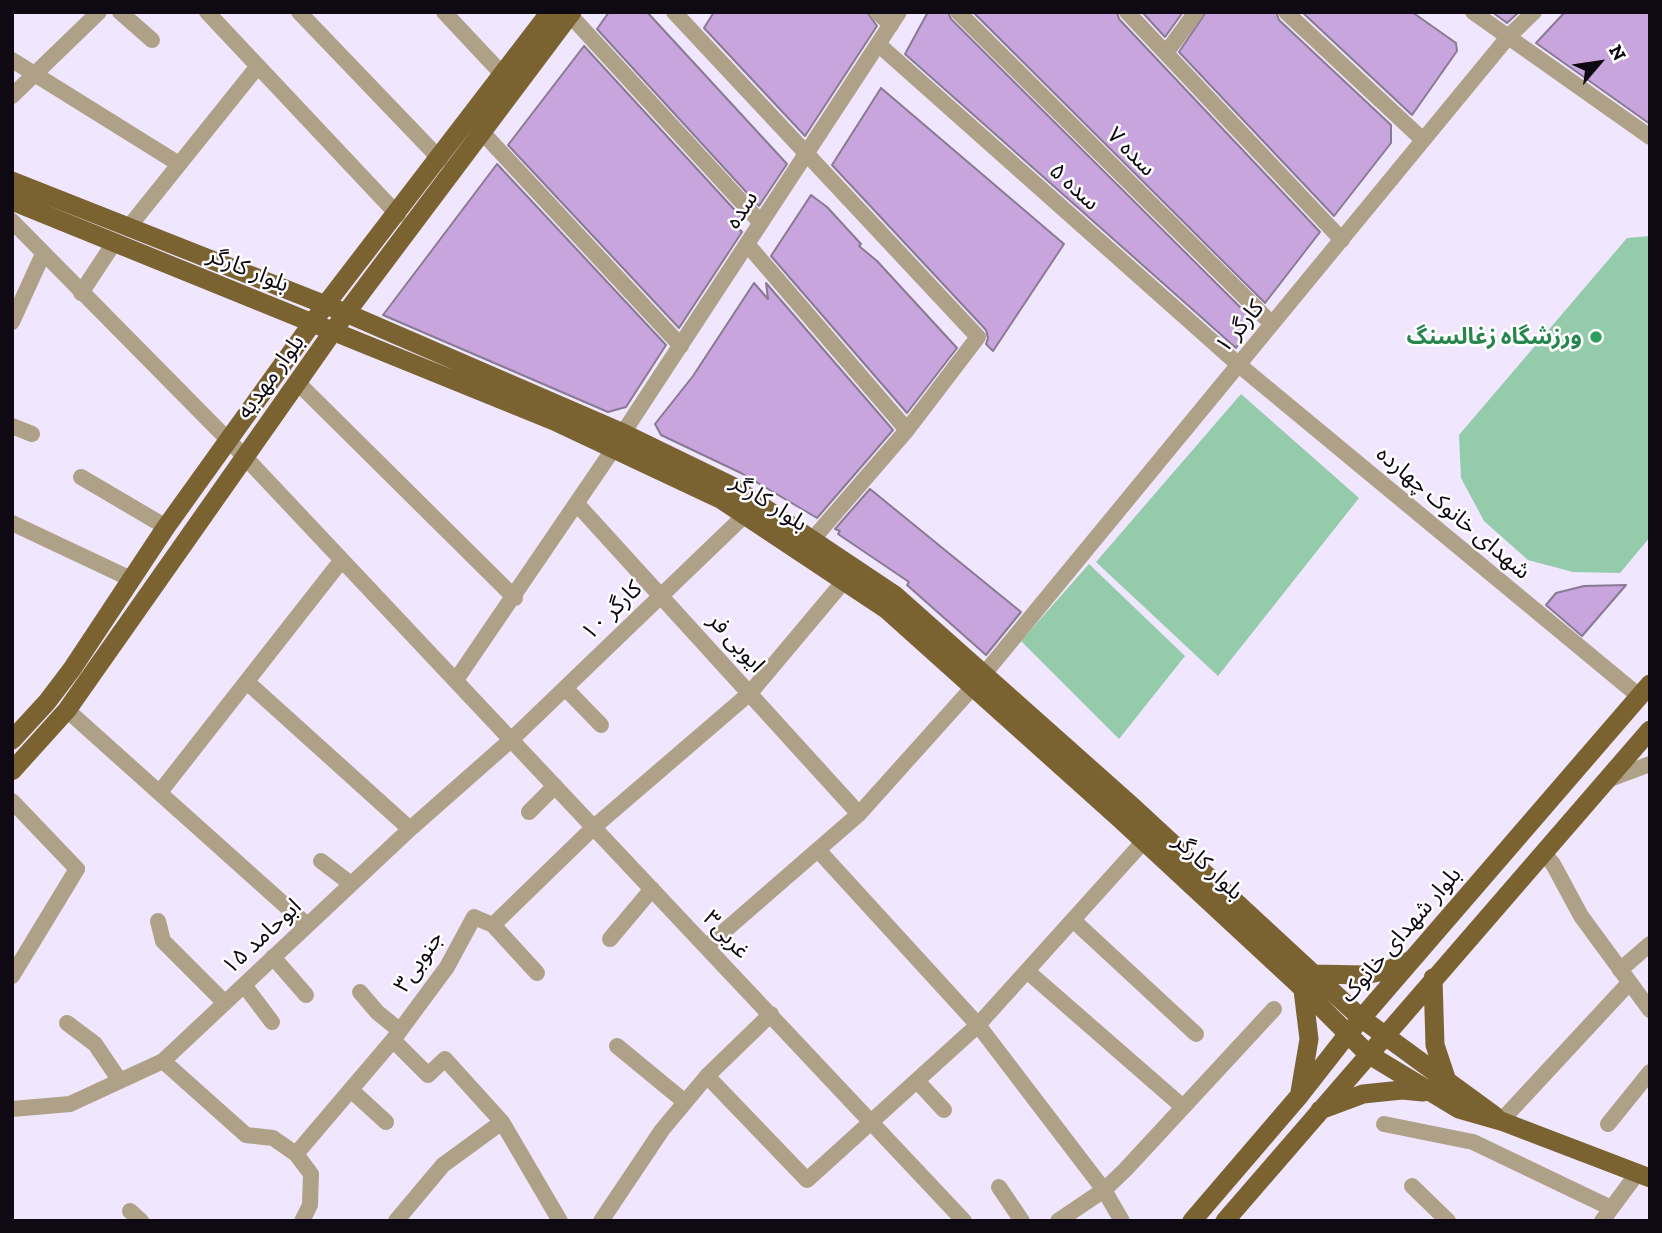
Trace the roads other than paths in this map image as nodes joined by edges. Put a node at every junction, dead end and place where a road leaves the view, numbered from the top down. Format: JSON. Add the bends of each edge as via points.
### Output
{"nodes":[{"id":1,"x":99,"y":12,"type":"edge"},
{"id":2,"x":120,"y":12,"type":"edge"},
{"id":3,"x":206,"y":12,"type":"edge"},
{"id":4,"x":299,"y":12,"type":"edge"},
{"id":5,"x":443,"y":12,"type":"edge"},
{"id":6,"x":550,"y":12,"type":"edge"},
{"id":7,"x":674,"y":12,"type":"edge"},
{"id":8,"x":877,"y":12,"type":"edge"},
{"id":9,"x":958,"y":12,"type":"edge"},
{"id":10,"x":1127,"y":12,"type":"edge"},
{"id":11,"x":1196,"y":12,"type":"edge"},
{"id":12,"x":1286,"y":12,"type":"edge"},
{"id":13,"x":1473,"y":12,"type":"edge"},
{"id":14,"x":1534,"y":12,"type":"edge"},
{"id":15,"x":571,"y":14,"type":"edge"},
{"id":16,"x":895,"y":19,"type":"edge"},
{"id":17,"x":1508,"y":37,"type":"junction"},
{"id":18,"x":152,"y":40,"type":"dead end"},
{"id":19,"x":878,"y":44,"type":"junction"},
{"id":20,"x":1166,"y":53,"type":"junction"},
{"id":21,"x":12,"y":60,"type":"edge"},
{"id":22,"x":258,"y":66,"type":"junction"},
{"id":23,"x":35,"y":75,"type":"junction"},
{"id":24,"x":503,"y":75,"type":"junction"},
{"id":25,"x":12,"y":96,"type":"edge"},
{"id":26,"x":482,"y":132,"type":"junction"},
{"id":27,"x":1650,"y":137,"type":"edge"},
{"id":28,"x":1423,"y":140,"type":"junction"},
{"id":29,"x":807,"y":152,"type":"junction"},
{"id":30,"x":440,"y":159,"type":"junction"},
{"id":31,"x":179,"y":164,"type":"junction"},
{"id":32,"x":12,"y":181,"type":"edge"},
{"id":33,"x":424,"y":194,"type":"junction"},
{"id":34,"x":12,"y":201,"type":"edge"},
{"id":35,"x":398,"y":215,"type":"junction"},
{"id":36,"x":12,"y":221,"type":"edge"},
{"id":37,"x":761,"y":223,"type":"junction"},
{"id":38,"x":128,"y":228,"type":"junction"},
{"id":39,"x":1342,"y":240,"type":"junction"},
{"id":40,"x":114,"y":243,"type":"junction"},
{"id":41,"x":747,"y":244,"type":"junction"},
{"id":42,"x":43,"y":254,"type":"junction"},
{"id":43,"x":222,"y":264,"type":"junction"},
{"id":44,"x":215,"y":283,"type":"junction"},
{"id":45,"x":81,"y":293,"type":"junction"},
{"id":46,"x":326,"y":304,"type":"junction"},
{"id":47,"x":346,"y":313,"type":"junction"},
{"id":48,"x":12,"y":322,"type":"edge"},
{"id":49,"x":313,"y":322,"type":"junction"},
{"id":50,"x":1272,"y":324,"type":"junction"},
{"id":51,"x":334,"y":331,"type":"junction"},
{"id":52,"x":681,"y":346,"type":"junction"},
{"id":53,"x":1239,"y":365,"type":"junction"},
{"id":54,"x":298,"y":383,"type":"junction"},
{"id":55,"x":12,"y":426,"type":"edge"},
{"id":56,"x":907,"y":430,"type":"junction"},
{"id":57,"x":623,"y":433,"type":"junction"},
{"id":58,"x":32,"y":434,"type":"dead end"},
{"id":59,"x":228,"y":441,"type":"junction"},
{"id":60,"x":612,"y":451,"type":"junction"},
{"id":61,"x":244,"y":456,"type":"junction"},
{"id":62,"x":82,"y":477,"type":"dead end"},
{"id":63,"x":577,"y":504,"type":"junction"},
{"id":64,"x":745,"y":515,"type":"junction"},
{"id":65,"x":12,"y":523,"type":"edge"},
{"id":66,"x":166,"y":527,"type":"junction"},
{"id":67,"x":812,"y":540,"type":"junction"},
{"id":68,"x":341,"y":561,"type":"junction"},
{"id":69,"x":131,"y":579,"type":"junction"},
{"id":70,"x":844,"y":581,"type":"junction"},
{"id":71,"x":662,"y":594,"type":"junction"},
{"id":72,"x":515,"y":598,"type":"junction"},
{"id":73,"x":456,"y":680,"type":"junction"},
{"id":74,"x":978,"y":681,"type":"junction"},
{"id":75,"x":247,"y":682,"type":"junction"},
{"id":76,"x":565,"y":688,"type":"junction"},
{"id":77,"x":1644,"y":690,"type":"edge"},
{"id":78,"x":750,"y":693,"type":"junction"},
{"id":79,"x":67,"y":710,"type":"junction"},
{"id":80,"x":601,"y":725,"type":"dead end"},
{"id":81,"x":1650,"y":730,"type":"edge"},
{"id":82,"x":512,"y":739,"type":"junction"},
{"id":83,"x":12,"y":740,"type":"edge"},
{"id":84,"x":1649,"y":765,"type":"edge"},
{"id":85,"x":12,"y":771,"type":"edge"},
{"id":86,"x":1607,"y":780,"type":"junction"},
{"id":87,"x":555,"y":786,"type":"junction"},
{"id":88,"x":160,"y":792,"type":"junction"},
{"id":89,"x":12,"y":801,"type":"edge"},
{"id":90,"x":529,"y":812,"type":"dead end"},
{"id":91,"x":859,"y":814,"type":"junction"},
{"id":92,"x":594,"y":827,"type":"junction"},
{"id":93,"x":410,"y":830,"type":"junction"},
{"id":94,"x":1143,"y":841,"type":"junction"},
{"id":95,"x":818,"y":850,"type":"junction"},
{"id":96,"x":1542,"y":853,"type":"junction"},
{"id":97,"x":321,"y":862,"type":"dead end"},
{"id":98,"x":351,"y":884,"type":"junction"},
{"id":99,"x":652,"y":889,"type":"junction"},
{"id":100,"x":158,"y":920,"type":"dead end"},
{"id":101,"x":1073,"y":920,"type":"junction"},
{"id":102,"x":307,"y":925,"type":"junction"},
{"id":103,"x":493,"y":925,"type":"junction"},
{"id":104,"x":610,"y":939,"type":"dead end"},
{"id":105,"x":1650,"y":944,"type":"edge"},
{"id":106,"x":706,"y":947,"type":"junction"},
{"id":107,"x":273,"y":957,"type":"junction"},
{"id":108,"x":1416,"y":958,"type":"junction"},
{"id":109,"x":1027,"y":971,"type":"junction"},
{"id":110,"x":537,"y":973,"type":"dead end"},
{"id":111,"x":12,"y":976,"type":"edge"},
{"id":112,"x":1624,"y":977,"type":"junction"},
{"id":113,"x":1433,"y":978,"type":"junction"},
{"id":114,"x":1308,"y":982,"type":"junction"},
{"id":115,"x":244,"y":985,"type":"junction"},
{"id":116,"x":360,"y":992,"type":"dead end"},
{"id":117,"x":306,"y":995,"type":"dead end"},
{"id":118,"x":225,"y":1003,"type":"junction"},
{"id":119,"x":1274,"y":1009,"type":"dead end"},
{"id":120,"x":1650,"y":1010,"type":"edge"},
{"id":121,"x":771,"y":1014,"type":"junction"},
{"id":122,"x":1361,"y":1018,"type":"junction"},
{"id":123,"x":272,"y":1022,"type":"dead end"},
{"id":124,"x":67,"y":1023,"type":"dead end"},
{"id":125,"x":978,"y":1025,"type":"junction"},
{"id":126,"x":1196,"y":1034,"type":"dead end"},
{"id":127,"x":396,"y":1035,"type":"junction"},
{"id":128,"x":1347,"y":1035,"type":"junction"},
{"id":129,"x":1382,"y":1037,"type":"junction"},
{"id":130,"x":617,"y":1045,"type":"dead end"},
{"id":131,"x":1368,"y":1054,"type":"junction"},
{"id":132,"x":163,"y":1061,"type":"junction"},
{"id":133,"x":1650,"y":1072,"type":"edge"},
{"id":134,"x":707,"y":1076,"type":"junction"},
{"id":135,"x":120,"y":1081,"type":"junction"},
{"id":136,"x":1447,"y":1081,"type":"junction"},
{"id":137,"x":918,"y":1082,"type":"junction"},
{"id":138,"x":351,"y":1090,"type":"junction"},
{"id":139,"x":1429,"y":1093,"type":"junction"},
{"id":140,"x":1300,"y":1095,"type":"junction"},
{"id":141,"x":685,"y":1102,"type":"junction"},
{"id":142,"x":1183,"y":1107,"type":"junction"},
{"id":143,"x":12,"y":1109,"type":"edge"},
{"id":144,"x":944,"y":1110,"type":"dead end"},
{"id":145,"x":1319,"y":1110,"type":"junction"},
{"id":146,"x":1501,"y":1121,"type":"junction"},
{"id":147,"x":386,"y":1122,"type":"dead end"},
{"id":148,"x":502,"y":1122,"type":"junction"},
{"id":149,"x":872,"y":1123,"type":"junction"},
{"id":150,"x":1384,"y":1124,"type":"dead end"},
{"id":151,"x":1608,"y":1124,"type":"dead end"},
{"id":152,"x":296,"y":1154,"type":"junction"},
{"id":153,"x":1643,"y":1176,"type":"edge"},
{"id":154,"x":1412,"y":1186,"type":"dead end"},
{"id":155,"x":999,"y":1187,"type":"dead end"},
{"id":156,"x":1104,"y":1190,"type":"junction"},
{"id":157,"x":1606,"y":1214,"type":"edge"},
{"id":158,"x":302,"y":1221,"type":"edge"},
{"id":159,"x":396,"y":1221,"type":"edge"},
{"id":160,"x":560,"y":1221,"type":"edge"},
{"id":161,"x":601,"y":1221,"type":"edge"},
{"id":162,"x":964,"y":1221,"type":"edge"},
{"id":163,"x":1022,"y":1221,"type":"edge"},
{"id":164,"x":1058,"y":1221,"type":"edge"},
{"id":165,"x":1122,"y":1221,"type":"edge"},
{"id":166,"x":1192,"y":1221,"type":"edge"},
{"id":167,"x":1225,"y":1221,"type":"edge"},
{"id":168,"x":1448,"y":1221,"type":"edge"}],
"edges":[{"from":1,"to":23,"type":"street"},
{"from":2,"to":18,"type":"street"},
{"from":3,"to":22,"type":"street"},
{"from":4,"to":30,"type":"street"},
{"from":5,"to":24,"type":"street"},
{"from":6,"to":24,"type":"main road","name":"بلوار مهدیه"},
{"from":7,"to":29,"type":"street"},
{"from":8,"to":16,"type":"street"},
{"from":9,"to":50,"type":"street","name":"سده ۷"},
{"from":10,"to":20,"type":"street"},
{"from":11,"to":20,"type":"street"},
{"from":12,"to":28,"type":"street"},
{"from":13,"to":17,"type":"street"},
{"from":14,"to":17,"type":"street","name":"کارگر ۱"},
{"from":15,"to":26,"type":"main road","name":"بلوار مهدیه"},
{"from":15,"to":37,"type":"street"},
{"from":16,"to":19,"type":"street","name":"سده"},
{"from":17,"to":27,"type":"street"},
{"from":17,"to":28,"type":"street","name":"کارگر ۱"},
{"from":19,"to":29,"type":"street","name":"سده"},
{"from":19,"to":53,"type":"street","name":"سده ۵"},
{"from":20,"to":39,"type":"street"},
{"from":21,"to":23,"type":"street"},
{"from":22,"to":31,"type":"street"},
{"from":22,"to":35,"type":"street"},
{"from":23,"to":25,"type":"street"},
{"from":23,"to":31,"type":"street"},
{"from":24,"to":30,"type":"main road","name":"بلوار مهدیه"},
{"from":26,"to":33,"type":"main road","name":"بلوار مهدیه"},
{"from":26,"to":52,"type":"street"},
{"from":28,"to":39,"type":"street","name":"کارگر ۱"},
{"from":29,"to":37,"type":"street","name":"سده"},
{"from":29,"to":56,"type":"street","via":[[978,337]]},
{"from":30,"to":33,"type":"main road","name":"بلوار مهدیه"},
{"from":31,"to":38,"type":"street"},
{"from":32,"to":38,"type":"main road","name":"بلوار کارگر"},
{"from":33,"to":35,"type":"main road","name":"بلوار مهدیه"},
{"from":33,"to":47,"type":"main road","name":"بلوار مهدیه"},
{"from":34,"to":40,"type":"main road","name":"بلوار کارگر"},
{"from":35,"to":46,"type":"main road","name":"بلوار مهدیه"},
{"from":36,"to":42,"type":"street","name":"غربی۳"},
{"from":37,"to":41,"type":"street","name":"سده"},
{"from":38,"to":43,"type":"main road","name":"بلوار کارگر"},
{"from":39,"to":50,"type":"street","name":"کارگر ۱"},
{"from":40,"to":44,"type":"main road","name":"بلوار کارگر"},
{"from":40,"to":45,"type":"street"},
{"from":41,"to":52,"type":"street","name":"سده"},
{"from":41,"to":56,"type":"street"},
{"from":42,"to":45,"type":"street","name":"غربی۳"},
{"from":42,"to":48,"type":"street"},
{"from":43,"to":44,"type":"main road"},
{"from":43,"to":46,"type":"main road","name":"بلوار کارگر"},
{"from":44,"to":49,"type":"main road","name":"بلوار کارگر"},
{"from":45,"to":59,"type":"street","name":"غربی۳"},
{"from":46,"to":47,"type":"main road","name":"بلوار کارگر"},
{"from":46,"to":49,"type":"main road","name":"بلوار مهدیه"},
{"from":47,"to":51,"type":"main road","name":"بلوار مهدیه"},
{"from":47,"to":57,"type":"main road","name":"بلوار کارگر"},
{"from":49,"to":51,"type":"main road","name":"بلوار کارگر"},
{"from":49,"to":59,"type":"main road","name":"بلوار مهدیه"},
{"from":50,"to":53,"type":"street","name":"کارگر ۱"},
{"from":51,"to":54,"type":"main road","name":"بلوار مهدیه"},
{"from":51,"to":60,"type":"main road","name":"بلوار کارگر","via":[[554,421]]},
{"from":52,"to":57,"type":"street","name":"سده"},
{"from":53,"to":74,"type":"street","name":"کارگر ۱"},
{"from":53,"to":77,"type":"street","name":"شهدای خانوک چهارده"},
{"from":54,"to":61,"type":"main road","name":"بلوار مهدیه"},
{"from":54,"to":72,"type":"street"},
{"from":55,"to":58,"type":"street"},
{"from":56,"to":67,"type":"street"},
{"from":57,"to":67,"type":"main road","name":"بلوار کارگر","via":[[730,485]]},
{"from":59,"to":61,"type":"street","name":"غربی۳"},
{"from":59,"to":66,"type":"main road","name":"بلوار مهدیه"},
{"from":60,"to":63,"type":"street"},
{"from":60,"to":64,"type":"main road","name":"بلوار کارگر","via":[[722,500]]},
{"from":61,"to":68,"type":"street","name":"غربی۳"},
{"from":61,"to":79,"type":"main road","name":"بلوار مهدیه"},
{"from":62,"to":66,"type":"street"},
{"from":63,"to":71,"type":"street","name":"ایوبی فر"},
{"from":63,"to":72,"type":"street"},
{"from":64,"to":70,"type":"main road","name":"بلوار کارگر"},
{"from":64,"to":71,"type":"street","name":"کارگر ۱۰"},
{"from":65,"to":69,"type":"street"},
{"from":66,"to":69,"type":"main road","name":"بلوار مهدیه"},
{"from":67,"to":74,"type":"main road","name":"بلوار کارگر","via":[[897,596]]},
{"from":68,"to":73,"type":"street","name":"غربی۳"},
{"from":68,"to":75,"type":"street"},
{"from":69,"to":83,"type":"main road","name":"بلوار مهدیه","via":[[47,702]]},
{"from":70,"to":74,"type":"main road","name":"بلوار کارگر"},
{"from":70,"to":78,"type":"street"},
{"from":71,"to":76,"type":"street","name":"کارگر ۱۰"},
{"from":71,"to":78,"type":"street","name":"ایوبی فر"},
{"from":72,"to":73,"type":"street"},
{"from":73,"to":82,"type":"street","name":"غربی۳"},
{"from":74,"to":91,"type":"street","name":"کارگر ۱"},
{"from":74,"to":94,"type":"main road","name":"بلوار کارگر"},
{"from":74,"to":114,"type":"main road","name":"بلوار کارگر"},
{"from":75,"to":88,"type":"street"},
{"from":75,"to":93,"type":"street"},
{"from":76,"to":80,"type":"street"},
{"from":76,"to":82,"type":"street","name":"کارگر ۱۰"},
{"from":77,"to":108,"type":"main road","name":"بلوار شهدای خانوک"},
{"from":78,"to":91,"type":"street","name":"ایوبی فر"},
{"from":78,"to":92,"type":"street"},
{"from":79,"to":85,"type":"main road","name":"بلوار مهدیه"},
{"from":79,"to":88,"type":"street"},
{"from":81,"to":86,"type":"main road"},
{"from":82,"to":87,"type":"street","name":"غربی۳"},
{"from":82,"to":93,"type":"street","name":"ابوحامد ۱۵"},
{"from":84,"to":86,"type":"street"},
{"from":86,"to":96,"type":"main road"},
{"from":87,"to":90,"type":"street"},
{"from":87,"to":92,"type":"street","name":"غربی۳"},
{"from":88,"to":102,"type":"street"},
{"from":89,"to":111,"type":"street","via":[[77,869]]},
{"from":91,"to":95,"type":"street","name":"کارگر ۱"},
{"from":92,"to":99,"type":"street","name":"غربی۳"},
{"from":92,"to":103,"type":"street"},
{"from":93,"to":98,"type":"street","name":"ابوحامد ۱۵"},
{"from":94,"to":101,"type":"street"},
{"from":94,"to":114,"type":"main road","name":"بلوار کارگر"},
{"from":95,"to":106,"type":"street","name":"کارگر ۱"},
{"from":95,"to":125,"type":"street"},
{"from":96,"to":112,"type":"street"},
{"from":96,"to":113,"type":"main road"},
{"from":97,"to":98,"type":"street"},
{"from":98,"to":102,"type":"street","name":"ابوحامد ۱۵"},
{"from":99,"to":104,"type":"street"},
{"from":99,"to":106,"type":"street","name":"غربی۳"},
{"from":100,"to":118,"type":"street","via":[[163,941]]},
{"from":101,"to":109,"type":"street"},
{"from":101,"to":126,"type":"street"},
{"from":102,"to":107,"type":"street","name":"ابوحامد ۱۵"},
{"from":103,"to":110,"type":"street"},
{"from":103,"to":127,"type":"street","name":"جنوبی۳","via":[[474,917],[447,967]]},
{"from":105,"to":112,"type":"street"},
{"from":106,"to":121,"type":"street","name":"غربی۳"},
{"from":107,"to":115,"type":"street","name":"ابوحامد ۱۵"},
{"from":107,"to":117,"type":"street"},
{"from":108,"to":114,"type":"main road","via":[[1388,970]]},
{"from":108,"to":122,"type":"main road","name":"بلوار شهدای خانوک"},
{"from":109,"to":125,"type":"street"},
{"from":109,"to":142,"type":"street"},
{"from":112,"to":120,"type":"street"},
{"from":112,"to":146,"type":"street"},
{"from":113,"to":129,"type":"main road"},
{"from":113,"to":136,"type":"main road","via":[[1435,1045]]},
{"from":114,"to":122,"type":"main road","name":"بلوار کارگر"},
{"from":114,"to":128,"type":"main road","name":"بلوار کارگر"},
{"from":114,"to":140,"type":"main road","via":[[1309,1039]]},
{"from":115,"to":118,"type":"street","name":"ابوحامد ۱۵"},
{"from":115,"to":123,"type":"street"},
{"from":116,"to":127,"type":"street"},
{"from":118,"to":132,"type":"street","name":"ابوحامد ۱۵"},
{"from":119,"to":142,"type":"street"},
{"from":121,"to":134,"type":"street"},
{"from":121,"to":149,"type":"street","name":"غربی۳"},
{"from":122,"to":128,"type":"main road","name":"بلوار شهدای خانوک"},
{"from":122,"to":129,"type":"main road","name":"بلوار کارگر"},
{"from":124,"to":135,"type":"street","via":[[95,1044]]},
{"from":125,"to":137,"type":"street"},
{"from":125,"to":156,"type":"street"},
{"from":127,"to":138,"type":"street","name":"جنوبی۳"},
{"from":127,"to":148,"type":"street","via":[[428,1075],[444,1059]]},
{"from":128,"to":131,"type":"main road","name":"بلوار کارگر"},
{"from":128,"to":140,"type":"main road","name":"بلوار شهدای خانوک"},
{"from":129,"to":131,"type":"main road"},
{"from":129,"to":136,"type":"main road","name":"بلوار کارگر"},
{"from":130,"to":141,"type":"street"},
{"from":131,"to":139,"type":"main road","name":"بلوار کارگر"},
{"from":131,"to":145,"type":"main road"},
{"from":132,"to":135,"type":"street","name":"ابوحامد ۱۵"},
{"from":132,"to":152,"type":"street","via":[[246,1135],[272,1138]]},
{"from":133,"to":151,"type":"street"},
{"from":134,"to":141,"type":"street"},
{"from":134,"to":149,"type":"street","via":[[807,1180]]},
{"from":135,"to":143,"type":"street","name":"ابوحامد ۱۵","via":[[70,1104]]},
{"from":136,"to":146,"type":"main road","name":"بلوار کارگر"},
{"from":137,"to":144,"type":"street"},
{"from":137,"to":149,"type":"street"},
{"from":138,"to":147,"type":"street"},
{"from":138,"to":152,"type":"street","name":"جنوبی۳"},
{"from":139,"to":145,"type":"main road","via":[[1363,1094]]},
{"from":139,"to":146,"type":"main road","name":"بلوار کارگر","via":[[1459,1109]]},
{"from":140,"to":166,"type":"main road","name":"بلوار شهدای خانوک"},
{"from":141,"to":161,"type":"street"},
{"from":142,"to":156,"type":"street"},
{"from":145,"to":167,"type":"main road"},
{"from":146,"to":153,"type":"main road"},
{"from":148,"to":159,"type":"street","via":[[443,1165]]},
{"from":148,"to":160,"type":"street"},
{"from":149,"to":162,"type":"street","name":"غربی۳"},
{"from":150,"to":157,"type":"street","via":[[1473,1142]]},
{"from":152,"to":158,"type":"street","via":[[311,1174],[310,1205]]},
{"from":153,"to":157,"type":"street"},
{"from":154,"to":168,"type":"street"},
{"from":155,"to":163,"type":"street"},
{"from":156,"to":164,"type":"street"},
{"from":156,"to":165,"type":"street"}]}
